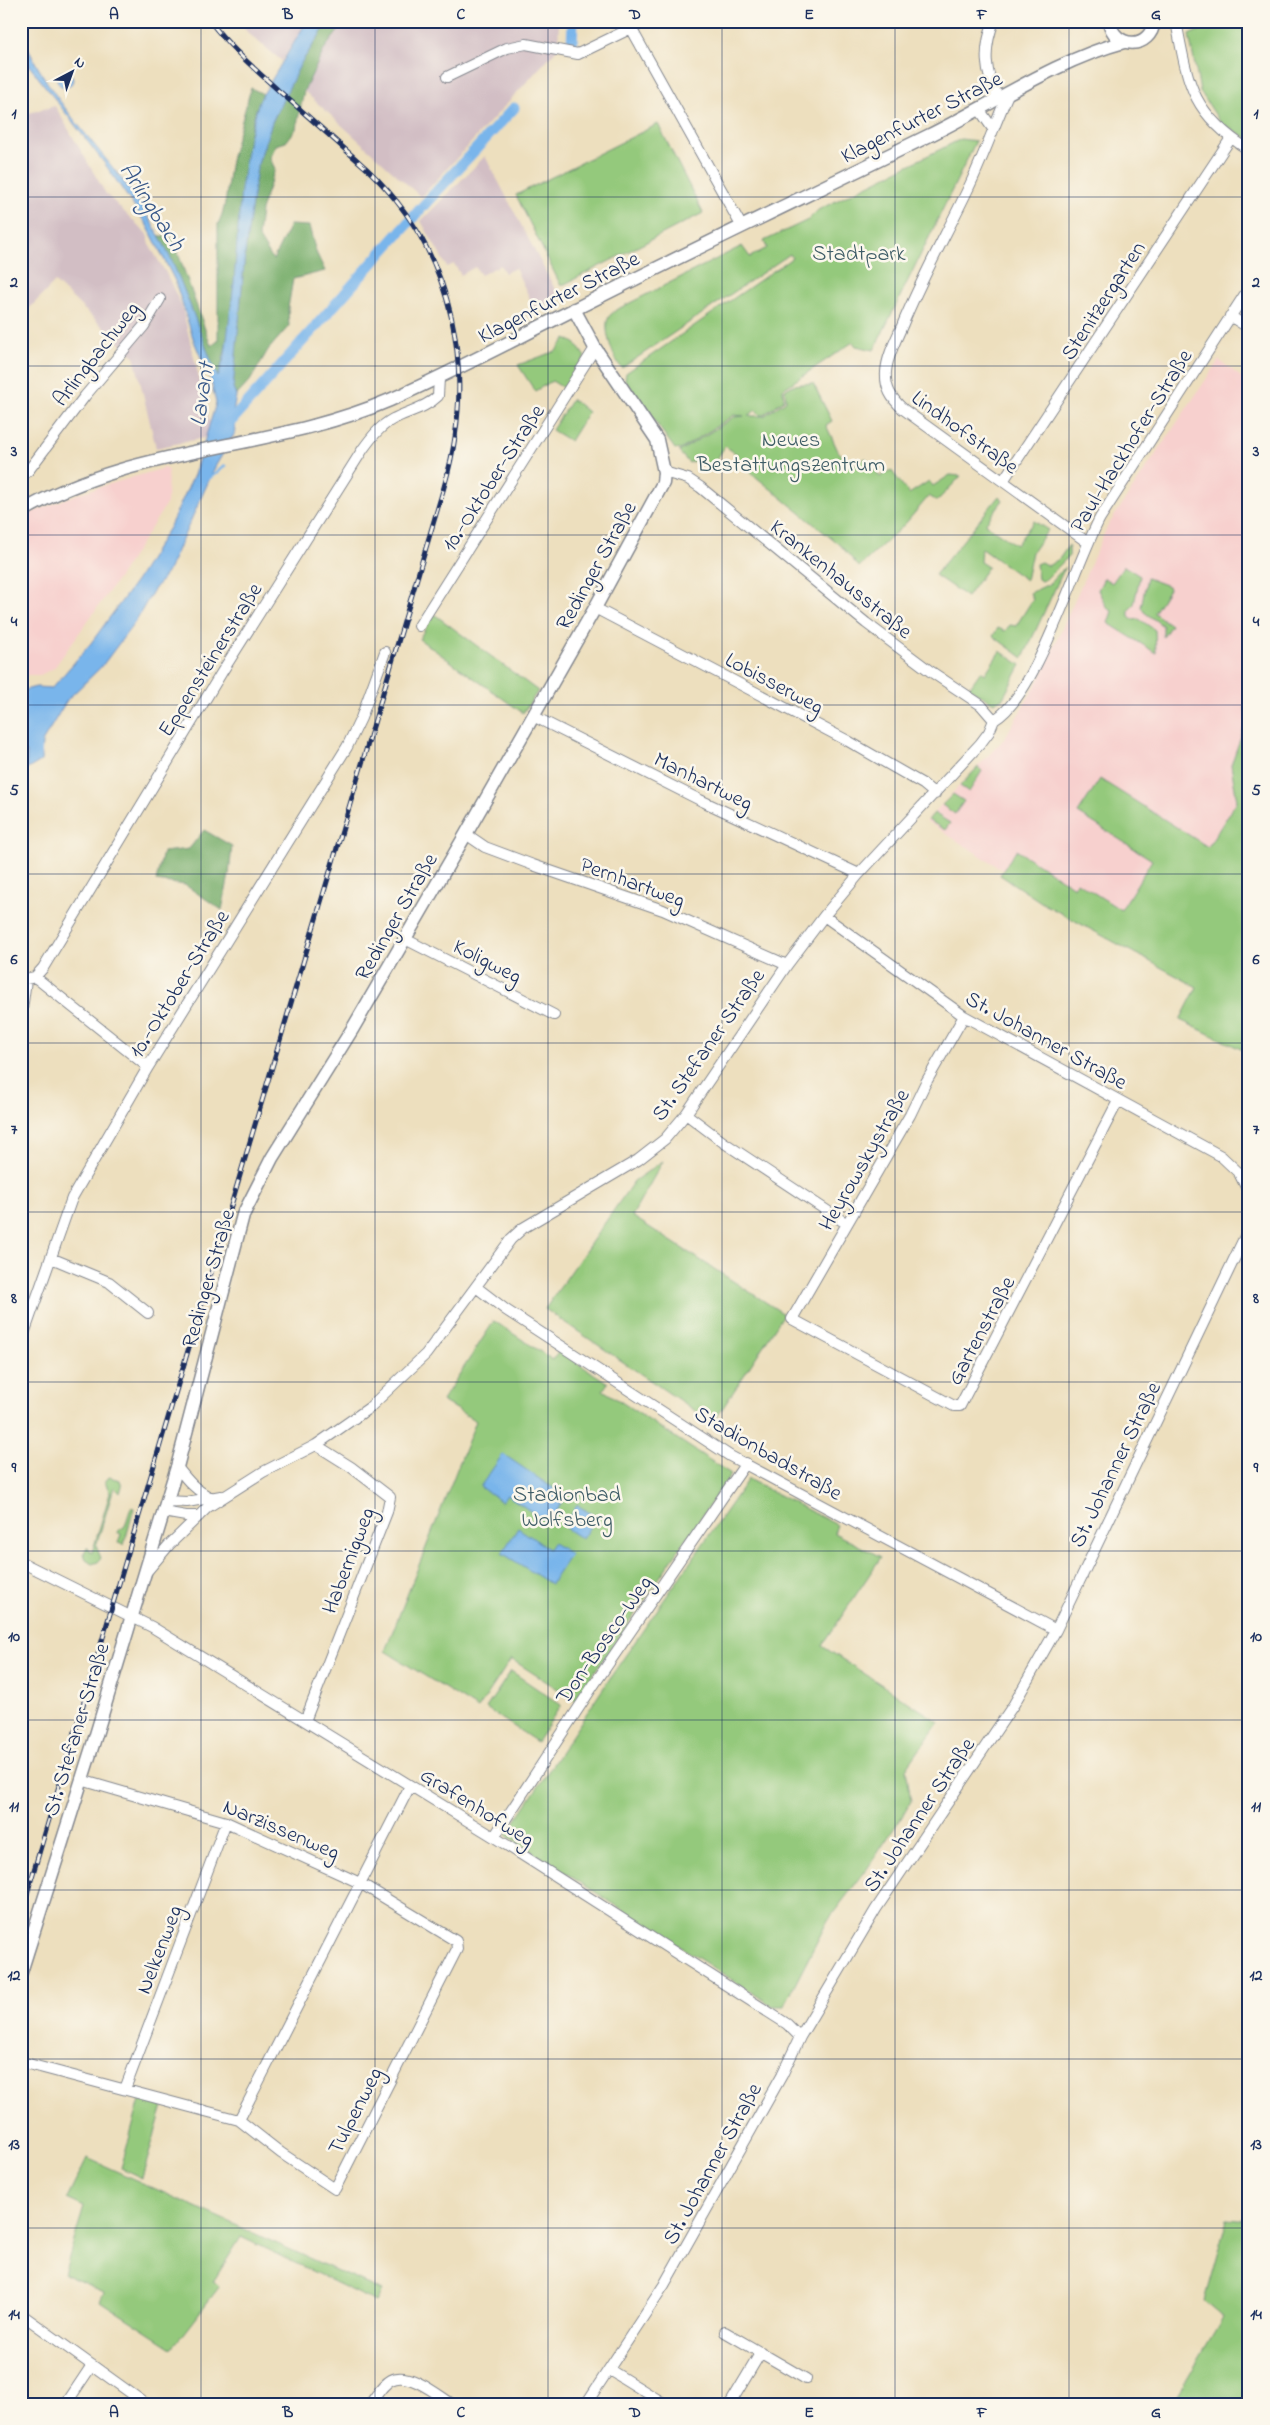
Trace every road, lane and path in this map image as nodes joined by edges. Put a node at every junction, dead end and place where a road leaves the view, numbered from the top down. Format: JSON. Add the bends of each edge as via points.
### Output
{"nodes":[{"id":1,"x":646,"y":21,"type":"edge"},
{"id":2,"x":994,"y":21,"type":"edge"},
{"id":3,"x":1154,"y":21,"type":"edge"},
{"id":4,"x":1176,"y":21,"type":"edge"},
{"id":5,"x":1110,"y":24,"type":"edge"},
{"id":6,"x":631,"y":28,"type":"junction"},
{"id":7,"x":1124,"y":42,"type":"junction"},
{"id":8,"x":1089,"y":52,"type":"junction"},
{"id":9,"x":447,"y":77,"type":"dead end"},
{"id":10,"x":1003,"y":97,"type":"junction"},
{"id":11,"x":979,"y":110,"type":"junction"},
{"id":12,"x":993,"y":129,"type":"junction"},
{"id":13,"x":1231,"y":138,"type":"junction"},
{"id":14,"x":1249,"y":150,"type":"edge"},
{"id":15,"x":742,"y":227,"type":"junction"},
{"id":16,"x":1249,"y":288,"type":"edge"},
{"id":17,"x":160,"y":298,"type":"dead end"},
{"id":18,"x":574,"y":309,"type":"junction"},
{"id":19,"x":1230,"y":316,"type":"junction"},
{"id":20,"x":1249,"y":328,"type":"edge"},
{"id":21,"x":595,"y":348,"type":"junction"},
{"id":22,"x":439,"y":378,"type":"junction"},
{"id":23,"x":664,"y":472,"type":"junction"},
{"id":24,"x":21,"y":476,"type":"edge"},
{"id":25,"x":1003,"y":481,"type":"junction"},
{"id":26,"x":21,"y":512,"type":"edge"},
{"id":27,"x":1087,"y":542,"type":"junction"},
{"id":28,"x":595,"y":608,"type":"junction"},
{"id":29,"x":419,"y":626,"type":"dead end"},
{"id":30,"x":385,"y":652,"type":"dead end"},
{"id":31,"x":533,"y":716,"type":"junction"},
{"id":32,"x":994,"y":720,"type":"junction"},
{"id":33,"x":935,"y":794,"type":"junction"},
{"id":34,"x":466,"y":834,"type":"junction"},
{"id":35,"x":859,"y":874,"type":"junction"},
{"id":36,"x":824,"y":916,"type":"junction"},
{"id":37,"x":405,"y":939,"type":"junction"},
{"id":38,"x":787,"y":965,"type":"junction"},
{"id":39,"x":28,"y":979,"type":"edge"},
{"id":40,"x":554,"y":1015,"type":"dead end"},
{"id":41,"x":964,"y":1016,"type":"junction"},
{"id":42,"x":21,"y":1017,"type":"edge"},
{"id":43,"x":148,"y":1067,"type":"junction"},
{"id":44,"x":1118,"y":1101,"type":"junction"},
{"id":45,"x":686,"y":1114,"type":"junction"},
{"id":46,"x":1248,"y":1188,"type":"edge"},
{"id":47,"x":848,"y":1224,"type":"junction"},
{"id":48,"x":1249,"y":1228,"type":"edge"},
{"id":49,"x":51,"y":1258,"type":"junction"},
{"id":50,"x":476,"y":1287,"type":"junction"},
{"id":51,"x":148,"y":1313,"type":"dead end"},
{"id":52,"x":792,"y":1318,"type":"joint"},
{"id":53,"x":21,"y":1342,"type":"edge"},
{"id":54,"x":316,"y":1445,"type":"junction"},
{"id":55,"x":746,"y":1463,"type":"junction"},
{"id":56,"x":177,"y":1466,"type":"junction"},
{"id":57,"x":229,"y":1494,"type":"junction"},
{"id":58,"x":213,"y":1498,"type":"junction"},
{"id":59,"x":165,"y":1506,"type":"junction"},
{"id":60,"x":199,"y":1516,"type":"junction"},
{"id":61,"x":21,"y":1562,"type":"edge"},
{"id":62,"x":143,"y":1575,"type":"junction"},
{"id":63,"x":131,"y":1616,"type":"junction"},
{"id":64,"x":1056,"y":1630,"type":"junction"},
{"id":65,"x":306,"y":1721,"type":"junction"},
{"id":66,"x":81,"y":1780,"type":"junction"},
{"id":67,"x":410,"y":1786,"type":"junction"},
{"id":68,"x":226,"y":1822,"type":"junction"},
{"id":69,"x":494,"y":1837,"type":"junction"},
{"id":70,"x":360,"y":1883,"type":"junction"},
{"id":71,"x":456,"y":1941,"type":"joint"},
{"id":72,"x":21,"y":1972,"type":"edge"},
{"id":73,"x":800,"y":2037,"type":"junction"},
{"id":74,"x":21,"y":2062,"type":"edge"},
{"id":75,"x":125,"y":2089,"type":"junction"},
{"id":76,"x":239,"y":2120,"type":"junction"},
{"id":77,"x":21,"y":2314,"type":"edge"},
{"id":78,"x":726,"y":2332,"type":"dead end"},
{"id":79,"x":761,"y":2352,"type":"junction"},
{"id":80,"x":92,"y":2365,"type":"junction"},
{"id":81,"x":610,"y":2370,"type":"junction"},
{"id":82,"x":806,"y":2379,"type":"dead end"},
{"id":83,"x":66,"y":2404,"type":"edge"},
{"id":84,"x":146,"y":2404,"type":"edge"},
{"id":85,"x":370,"y":2404,"type":"edge"},
{"id":86,"x":452,"y":2404,"type":"edge"},
{"id":87,"x":586,"y":2404,"type":"edge"},
{"id":88,"x":665,"y":2404,"type":"edge"},
{"id":89,"x":730,"y":2404,"type":"edge"}],
"edges":[{"from":1,"to":6,"type":"street"},
{"from":2,"to":10,"type":"street","via":[[987,42],[986,61],[991,85]]},
{"from":3,"to":7,"type":"main road","name":"Klagenfurter Straße","via":[[1145,39]]},
{"from":4,"to":13,"type":"street","via":[[1193,94],[1204,111]]},
{"from":5,"to":7,"type":"main road","via":[[1113,34]]},
{"from":5,"to":8,"type":"main road","name":"Klagenfurter Straße"},
{"from":6,"to":9,"type":"street","via":[[578,54],[539,45],[507,48]]},
{"from":6,"to":15,"type":"street"},
{"from":7,"to":8,"type":"main road","name":"Klagenfurter Straße"},
{"from":8,"to":10,"type":"main road","name":"Klagenfurter Straße"},
{"from":10,"to":11,"type":"main road","name":"Klagenfurter Straße"},
{"from":10,"to":12,"type":"street","name":"Lindhofstraße"},
{"from":11,"to":12,"type":"street"},
{"from":11,"to":15,"type":"main road","name":"Klagenfurter Straße"},
{"from":12,"to":25,"type":"street","name":"Lindhofstraße","via":[[970,186],[914,297],[889,357],[886,380],[890,395],[903,409]]},
{"from":13,"to":14,"type":"street"},
{"from":13,"to":25,"type":"street","name":"Stenitzergarten"},
{"from":15,"to":18,"type":"main road","name":"Klagenfurter Straße"},
{"from":16,"to":19,"type":"street","name":"Paul-Hackhofer-Straße"},
{"from":17,"to":24,"type":"street","name":"Arlingbachweg","via":[[144,326]]},
{"from":18,"to":21,"type":"main road"},
{"from":18,"to":22,"type":"main road","name":"Klagenfurter Straße"},
{"from":19,"to":20,"type":"street"},
{"from":19,"to":27,"type":"street","name":"Paul-Hackhofer-Straße"},
{"from":21,"to":23,"type":"main road","via":[[657,440]]},
{"from":21,"to":29,"type":"street","name":"10.-Oktober-Straße"},
{"from":22,"to":26,"type":"main road","name":"Klagenfurter Straße","via":[[386,401],[313,426],[90,480]]},
{"from":22,"to":39,"type":"street","name":"Eppensteinerstraße","via":[[438,396],[432,402],[392,419],[362,449],[222,672],[43,968]]},
{"from":23,"to":28,"type":"main road","name":"Redinger Straße","via":[[663,483]]},
{"from":23,"to":32,"type":"street","name":"Krankenhausstraße","via":[[688,479],[700,487],[866,622],[930,671],[982,705]]},
{"from":25,"to":27,"type":"street","name":"Lindhofstraße"},
{"from":27,"to":32,"type":"street","name":"Paul-Hackhofer-Straße","via":[[1048,639],[1027,680],[1004,714]]},
{"from":28,"to":31,"type":"main road","name":"Redinger Straße"},
{"from":28,"to":33,"type":"street","name":"Lobisserweg","via":[[848,740]]},
{"from":30,"to":43,"type":"street","name":"10.-Oktober-Straße","via":[[347,747]]},
{"from":31,"to":34,"type":"main road","name":"Redinger Straße"},
{"from":31,"to":35,"type":"street","name":"Manhartweg","via":[[700,800]]},
{"from":32,"to":33,"type":"street","name":"St. Stefaner Straße","via":[[989,732]]},
{"from":33,"to":35,"type":"street","name":"St. Stefaner Straße"},
{"from":34,"to":37,"type":"main road","name":"Redinger Straße"},
{"from":34,"to":38,"type":"street","name":"Pernhartweg","via":[[486,847],[663,910]]},
{"from":35,"to":36,"type":"street","name":"St. Stefaner Straße"},
{"from":36,"to":38,"type":"street","name":"St. Stefaner Straße"},
{"from":36,"to":41,"type":"street","name":"St. Johanner Straße"},
{"from":37,"to":40,"type":"street","name":"Koligweg"},
{"from":37,"to":56,"type":"main road","name":"Redinger Straße","via":[[272,1158],[243,1215]]},
{"from":38,"to":45,"type":"street","name":"St. Stefaner Straße"},
{"from":39,"to":42,"type":"street"},
{"from":39,"to":43,"type":"street"},
{"from":41,"to":44,"type":"street","name":"St. Johanner Straße"},
{"from":41,"to":47,"type":"street","name":"Heyrowskystraße"},
{"from":43,"to":49,"type":"street","name":"10.-Oktober-Straße","via":[[72,1198]]},
{"from":44,"to":46,"type":"street","name":"St. Johanner Straße","via":[[1221,1156],[1239,1173]]},
{"from":44,"to":52,"type":"street","name":"Gartenstraße","via":[[960,1406],[954,1406]]},
{"from":45,"to":47,"type":"street"},
{"from":45,"to":50,"type":"street","name":"St. Stefaner Straße","via":[[651,1151],[523,1228],[511,1239]]},
{"from":47,"to":52,"type":"street","name":"Heyrowskystraße"},
{"from":48,"to":64,"type":"street","name":"St. Johanner Straße"},
{"from":49,"to":51,"type":"street","via":[[109,1282]]},
{"from":49,"to":53,"type":"street","name":"10.-Oktober-Straße"},
{"from":50,"to":54,"type":"street","name":"St. Stefaner Straße","via":[[426,1354],[369,1408]]},
{"from":50,"to":55,"type":"street","name":"Stadionbadstraße","via":[[506,1310],[730,1456]]},
{"from":54,"to":57,"type":"street","name":"St. Stefaner Straße"},
{"from":54,"to":65,"type":"street","name":"Habernigweg","via":[[390,1497],[381,1529]]},
{"from":55,"to":64,"type":"street","name":"Stadionbadstraße"},
{"from":55,"to":69,"type":"street","name":"Don-Bosco-Weg"},
{"from":56,"to":58,"type":"street","via":[[201,1493]]},
{"from":56,"to":59,"type":"main road","name":"Redinger Straße"},
{"from":57,"to":58,"type":"street","name":"St. Stefaner Straße"},
{"from":57,"to":60,"type":"street","name":"St. Stefaner Straße"},
{"from":58,"to":59,"type":"street","name":"St. Stefaner Straße"},
{"from":59,"to":60,"type":"street","via":[[186,1516]]},
{"from":59,"to":62,"type":"main road","name":"Redinger Straße"},
{"from":60,"to":62,"type":"street","name":"St. Stefaner Straße"},
{"from":61,"to":63,"type":"street","name":"Grafenhofweg"},
{"from":62,"to":63,"type":"main road","name":"St. Stefaner Straße"},
{"from":63,"to":65,"type":"street","name":"Grafenhofweg"},
{"from":63,"to":66,"type":"main road","name":"St. Stefaner Straße"},
{"from":64,"to":73,"type":"street","name":"St. Johanner Straße","via":[[1014,1704],[876,1910]]},
{"from":65,"to":67,"type":"street","name":"Grafenhofweg"},
{"from":66,"to":68,"type":"street","name":"Narzissenweg"},
{"from":66,"to":72,"type":"main road","name":"St. Stefaner Straße"},
{"from":67,"to":69,"type":"street","name":"Grafenhofweg"},
{"from":67,"to":70,"type":"street"},
{"from":68,"to":70,"type":"street","name":"Narzissenweg"},
{"from":68,"to":75,"type":"street","name":"Nelkenweg"},
{"from":69,"to":73,"type":"street","name":"Grafenhofweg","via":[[787,2024]]},
{"from":70,"to":71,"type":"street","name":"Narzissenweg"},
{"from":70,"to":76,"type":"street"},
{"from":71,"to":76,"type":"street","name":"Tulpenweg","via":[[457,1949],[335,2189],[280,2153]]},
{"from":73,"to":81,"type":"street","name":"St. Johanner Straße","via":[[698,2226]]},
{"from":74,"to":75,"type":"street","name":"Tulpenweg"},
{"from":75,"to":76,"type":"street","name":"Tulpenweg"},
{"from":77,"to":80,"type":"street"},
{"from":78,"to":79,"type":"street"},
{"from":79,"to":82,"type":"street"},
{"from":79,"to":89,"type":"street"},
{"from":80,"to":83,"type":"street"},
{"from":80,"to":84,"type":"street"},
{"from":81,"to":87,"type":"street","name":"St. Johanner Straße"},
{"from":81,"to":88,"type":"street"},
{"from":85,"to":86,"type":"street","via":[[393,2378],[417,2381]]}]}
